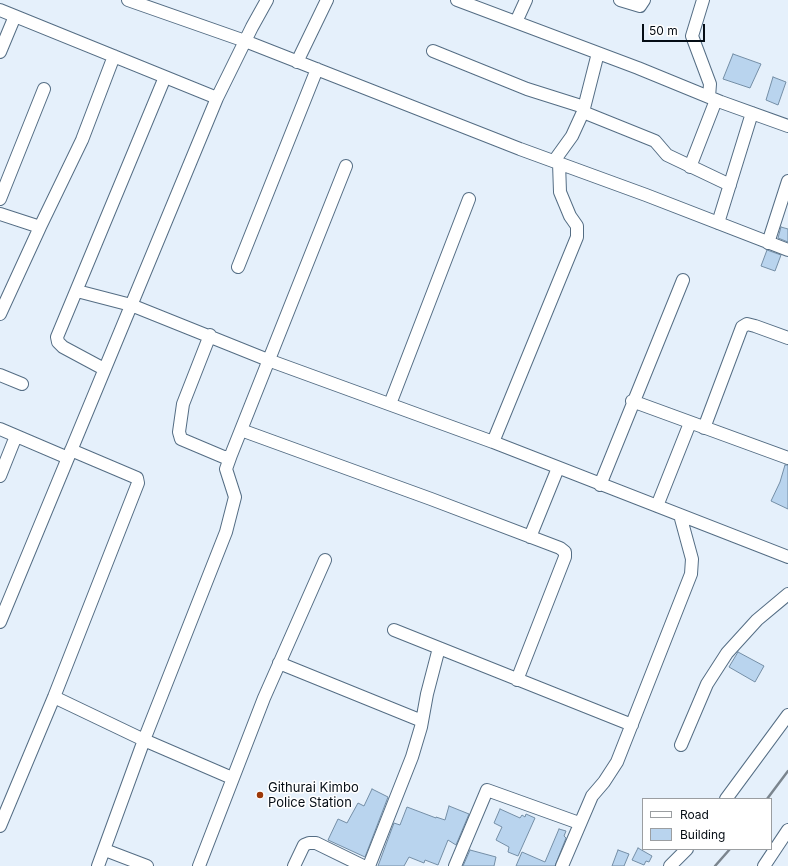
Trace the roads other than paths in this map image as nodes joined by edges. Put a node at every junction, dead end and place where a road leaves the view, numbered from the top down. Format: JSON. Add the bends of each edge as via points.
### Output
{"nodes":[{"id":1,"x":128,"y":0,"type":"edge"},
{"id":2,"x":267,"y":0,"type":"edge"},
{"id":3,"x":327,"y":0,"type":"edge"},
{"id":4,"x":457,"y":0,"type":"edge"},
{"id":5,"x":526,"y":0,"type":"edge"},
{"id":6,"x":620,"y":0,"type":"edge"},
{"id":7,"x":644,"y":0,"type":"edge"},
{"id":8,"x":703,"y":0,"type":"edge"},
{"id":9,"x":144,"y":3,"type":"edge"},
{"id":10,"x":0,"y":10,"type":"edge"},
{"id":11,"x":15,"y":16,"type":"junction"},
{"id":12,"x":516,"y":22,"type":"junction"},
{"id":13,"x":245,"y":41,"type":"junction"},
{"id":14,"x":433,"y":51,"type":"dead end"},
{"id":15,"x":0,"y":52,"type":"edge"},
{"id":16,"x":598,"y":53,"type":"junction"},
{"id":17,"x":114,"y":56,"type":"junction"},
{"id":18,"x":297,"y":62,"type":"junction"},
{"id":19,"x":317,"y":69,"type":"junction"},
{"id":20,"x":165,"y":76,"type":"junction"},
{"id":21,"x":44,"y":89,"type":"dead end"},
{"id":22,"x":217,"y":98,"type":"junction"},
{"id":23,"x":712,"y":98,"type":"junction"},
{"id":24,"x":583,"y":110,"type":"junction"},
{"id":25,"x":752,"y":113,"type":"junction"},
{"id":26,"x":788,"y":126,"type":"edge"},
{"id":27,"x":556,"y":162,"type":"junction"},
{"id":28,"x":346,"y":166,"type":"dead end"},
{"id":29,"x":690,"y":167,"type":"junction"},
{"id":30,"x":788,"y":181,"type":"edge"},
{"id":31,"x":730,"y":185,"type":"junction"},
{"id":32,"x":0,"y":199,"type":"edge"},
{"id":33,"x":469,"y":199,"type":"dead end"},
{"id":34,"x":0,"y":214,"type":"edge"},
{"id":35,"x":718,"y":223,"type":"junction"},
{"id":36,"x":40,"y":228,"type":"junction"},
{"id":37,"x":768,"y":243,"type":"junction"},
{"id":38,"x":788,"y":250,"type":"edge"},
{"id":39,"x":238,"y":267,"type":"dead end"},
{"id":40,"x":683,"y":280,"type":"dead end"},
{"id":41,"x":77,"y":290,"type":"junction"},
{"id":42,"x":131,"y":305,"type":"junction"},
{"id":43,"x":0,"y":314,"type":"edge"},
{"id":44,"x":210,"y":335,"type":"junction"},
{"id":45,"x":788,"y":338,"type":"edge"},
{"id":46,"x":268,"y":360,"type":"junction"},
{"id":47,"x":104,"y":369,"type":"junction"},
{"id":48,"x":0,"y":375,"type":"edge"},
{"id":49,"x":22,"y":384,"type":"dead end"},
{"id":50,"x":632,"y":401,"type":"junction"},
{"id":51,"x":390,"y":404,"type":"junction"},
{"id":52,"x":690,"y":423,"type":"junction"},
{"id":53,"x":704,"y":428,"type":"junction"},
{"id":54,"x":0,"y":429,"type":"edge"},
{"id":55,"x":240,"y":430,"type":"junction"},
{"id":56,"x":16,"y":436,"type":"junction"},
{"id":57,"x":493,"y":442,"type":"junction"},
{"id":58,"x":70,"y":454,"type":"junction"},
{"id":59,"x":231,"y":455,"type":"junction"},
{"id":60,"x":788,"y":458,"type":"edge"},
{"id":61,"x":558,"y":468,"type":"junction"},
{"id":62,"x":0,"y":476,"type":"edge"},
{"id":63,"x":600,"y":485,"type":"junction"},
{"id":64,"x":657,"y":506,"type":"junction"},
{"id":65,"x":680,"y":516,"type":"junction"},
{"id":66,"x":530,"y":537,"type":"junction"},
{"id":67,"x":788,"y":557,"type":"edge"},
{"id":68,"x":325,"y":560,"type":"dead end"},
{"id":69,"x":788,"y":594,"type":"edge"},
{"id":70,"x":0,"y":622,"type":"edge"},
{"id":71,"x":394,"y":630,"type":"dead end"},
{"id":72,"x":439,"y":648,"type":"junction"},
{"id":73,"x":279,"y":663,"type":"junction"},
{"id":74,"x":517,"y":680,"type":"junction"},
{"id":75,"x":54,"y":697,"type":"junction"},
{"id":76,"x":788,"y":715,"type":"edge"},
{"id":77,"x":422,"y":721,"type":"junction"},
{"id":78,"x":632,"y":724,"type":"junction"},
{"id":79,"x":144,"y":740,"type":"junction"},
{"id":80,"x":681,"y":745,"type":"dead end"},
{"id":81,"x":232,"y":778,"type":"junction"},
{"id":82,"x":727,"y":798,"type":"edge"},
{"id":83,"x":579,"y":823,"type":"junction"},
{"id":84,"x":0,"y":826,"type":"edge"},
{"id":85,"x":788,"y":830,"type":"edge"},
{"id":86,"x":105,"y":850,"type":"junction"},
{"id":87,"x":686,"y":850,"type":"edge"},
{"id":88,"x":98,"y":866,"type":"edge"},
{"id":89,"x":147,"y":866,"type":"edge"},
{"id":90,"x":199,"y":866,"type":"edge"},
{"id":91,"x":294,"y":866,"type":"edge"},
{"id":92,"x":363,"y":866,"type":"edge"},
{"id":93,"x":369,"y":866,"type":"edge"},
{"id":94,"x":455,"y":866,"type":"edge"},
{"id":95,"x":562,"y":866,"type":"edge"},
{"id":96,"x":670,"y":866,"type":"edge"},
{"id":97,"x":764,"y":866,"type":"edge"}],
"edges":[{"from":1,"to":9,"type":"street"},
{"from":2,"to":13,"type":"street"},
{"from":3,"to":18,"type":"street"},
{"from":4,"to":12,"type":"street"},
{"from":5,"to":12,"type":"street"},
{"from":6,"to":7,"type":"street","via":[[640,6]]},
{"from":8,"to":23,"type":"street","via":[[692,36],[710,84]]},
{"from":9,"to":13,"type":"street"},
{"from":10,"to":11,"type":"street"},
{"from":11,"to":15,"type":"street"},
{"from":11,"to":17,"type":"street"},
{"from":12,"to":16,"type":"street"},
{"from":13,"to":18,"type":"street"},
{"from":13,"to":22,"type":"street"},
{"from":14,"to":24,"type":"street"},
{"from":16,"to":23,"type":"street"},
{"from":16,"to":24,"type":"street"},
{"from":17,"to":20,"type":"street"},
{"from":17,"to":36,"type":"street","via":[[82,140]]},
{"from":18,"to":19,"type":"street"},
{"from":19,"to":27,"type":"street"},
{"from":19,"to":39,"type":"street"},
{"from":20,"to":22,"type":"street"},
{"from":20,"to":41,"type":"street"},
{"from":21,"to":32,"type":"street"},
{"from":22,"to":42,"type":"street"},
{"from":23,"to":25,"type":"street"},
{"from":23,"to":29,"type":"street"},
{"from":24,"to":27,"type":"street","via":[[572,136]]},
{"from":24,"to":29,"type":"street","via":[[655,141],[668,155]]},
{"from":25,"to":26,"type":"street"},
{"from":25,"to":31,"type":"street"},
{"from":27,"to":35,"type":"street"},
{"from":27,"to":57,"type":"street","via":[[560,192],[577,226],[577,237]]},
{"from":28,"to":46,"type":"street"},
{"from":29,"to":31,"type":"street"},
{"from":30,"to":37,"type":"street"},
{"from":31,"to":35,"type":"street"},
{"from":33,"to":51,"type":"street"},
{"from":34,"to":36,"type":"street"},
{"from":35,"to":37,"type":"street"},
{"from":36,"to":43,"type":"street"},
{"from":37,"to":38,"type":"street"},
{"from":40,"to":50,"type":"street"},
{"from":41,"to":42,"type":"street"},
{"from":41,"to":47,"type":"street","via":[[57,337],[58,342]]},
{"from":42,"to":44,"type":"street"},
{"from":42,"to":47,"type":"street"},
{"from":44,"to":46,"type":"street"},
{"from":44,"to":59,"type":"street","via":[[183,404],[178,432],[182,439],[219,456],[226,458]]},
{"from":45,"to":53,"type":"street","via":[[747,324],[742,327]]},
{"from":46,"to":51,"type":"street"},
{"from":46,"to":55,"type":"street"},
{"from":47,"to":58,"type":"street"},
{"from":48,"to":49,"type":"street"},
{"from":50,"to":52,"type":"street"},
{"from":50,"to":63,"type":"street"},
{"from":51,"to":57,"type":"street"},
{"from":52,"to":53,"type":"street"},
{"from":52,"to":64,"type":"street"},
{"from":53,"to":60,"type":"street"},
{"from":54,"to":56,"type":"street"},
{"from":55,"to":59,"type":"street"},
{"from":55,"to":66,"type":"street"},
{"from":56,"to":58,"type":"street"},
{"from":56,"to":62,"type":"street"},
{"from":57,"to":61,"type":"street"},
{"from":58,"to":70,"type":"street"},
{"from":58,"to":75,"type":"street","via":[[137,478],[138,483]]},
{"from":59,"to":79,"type":"street","via":[[226,469],[235,497],[234,508]]},
{"from":61,"to":63,"type":"street"},
{"from":61,"to":66,"type":"street"},
{"from":63,"to":64,"type":"street"},
{"from":64,"to":65,"type":"street"},
{"from":65,"to":67,"type":"street"},
{"from":65,"to":78,"type":"street","via":[[692,560],[691,574]]},
{"from":66,"to":74,"type":"street","via":[[560,548],[565,557]]},
{"from":68,"to":73,"type":"street"},
{"from":69,"to":80,"type":"street","via":[[757,620],[727,652],[707,684]]},
{"from":71,"to":72,"type":"street"},
{"from":72,"to":74,"type":"street"},
{"from":72,"to":77,"type":"street"},
{"from":73,"to":77,"type":"street"},
{"from":73,"to":81,"type":"street"},
{"from":74,"to":78,"type":"street"},
{"from":75,"to":79,"type":"street"},
{"from":75,"to":84,"type":"street"},
{"from":76,"to":82,"type":"street"},
{"from":77,"to":93,"type":"street","via":[[412,758]]},
{"from":78,"to":83,"type":"street","via":[[617,762],[592,796]]},
{"from":79,"to":81,"type":"street"},
{"from":79,"to":86,"type":"street"},
{"from":81,"to":90,"type":"street"},
{"from":83,"to":94,"type":"street","via":[[487,790]]},
{"from":83,"to":95,"type":"street"},
{"from":85,"to":97,"type":"street"},
{"from":86,"to":88,"type":"street"},
{"from":86,"to":89,"type":"street"},
{"from":87,"to":96,"type":"street"},
{"from":91,"to":92,"type":"street","via":[[301,849],[309,843],[316,843]]}]}
